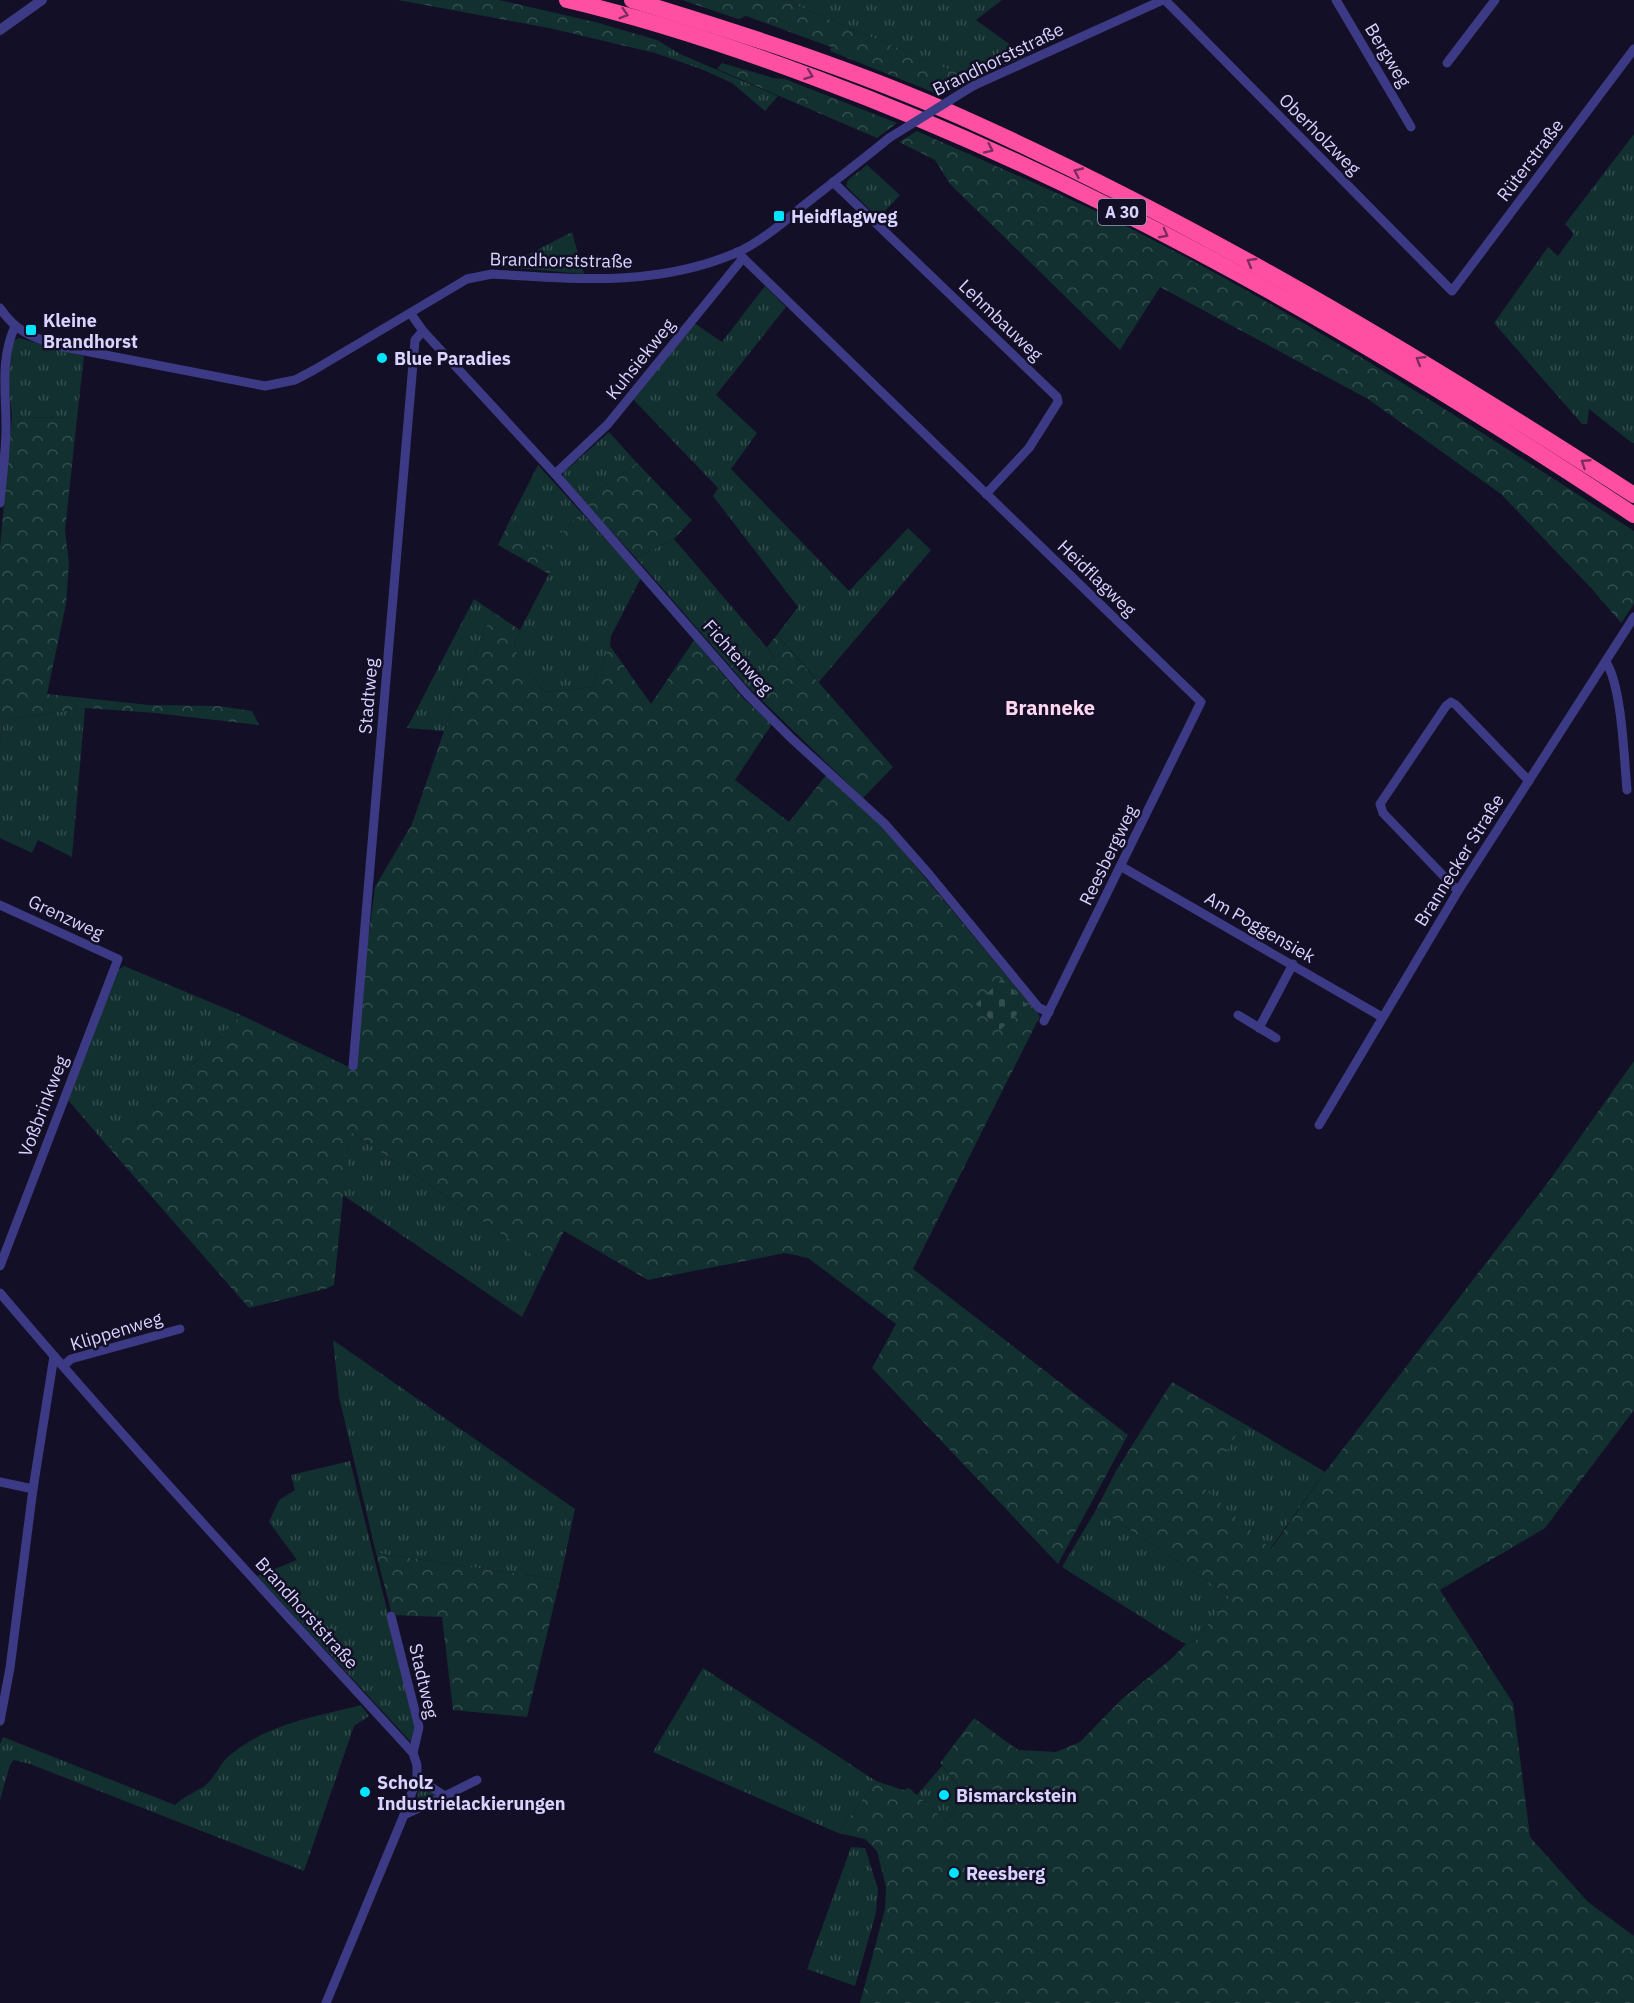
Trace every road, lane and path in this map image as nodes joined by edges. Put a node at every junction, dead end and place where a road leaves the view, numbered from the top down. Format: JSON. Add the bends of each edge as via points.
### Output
{"nodes":[{"id":1,"x":42,"y":0,"type":"edge"},
{"id":2,"x":567,"y":0,"type":"edge"},
{"id":3,"x":632,"y":0,"type":"edge"},
{"id":4,"x":1164,"y":0,"type":"edge"},
{"id":5,"x":1336,"y":0,"type":"edge"},
{"id":6,"x":1495,"y":0,"type":"edge"},
{"id":7,"x":0,"y":30,"type":"edge"},
{"id":8,"x":1634,"y":49,"type":"edge"},
{"id":9,"x":1447,"y":63,"type":"dead end"},
{"id":10,"x":1411,"y":127,"type":"dead end"},
{"id":11,"x":833,"y":182,"type":"junction"},
{"id":12,"x":740,"y":255,"type":"junction"},
{"id":13,"x":1452,"y":291,"type":"joint"},
{"id":14,"x":0,"y":308,"type":"edge"},
{"id":15,"x":411,"y":314,"type":"junction"},
{"id":16,"x":15,"y":326,"type":"junction"},
{"id":17,"x":423,"y":332,"type":"junction"},
{"id":18,"x":555,"y":474,"type":"junction"},
{"id":19,"x":986,"y":494,"type":"junction"},
{"id":20,"x":1634,"y":495,"type":"edge"},
{"id":21,"x":0,"y":503,"type":"edge"},
{"id":22,"x":1634,"y":515,"type":"edge"},
{"id":23,"x":1634,"y":617,"type":"edge"},
{"id":24,"x":1606,"y":662,"type":"junction"},
{"id":25,"x":1201,"y":702,"type":"joint"},
{"id":26,"x":1528,"y":781,"type":"junction"},
{"id":27,"x":1627,"y":790,"type":"dead end"},
{"id":28,"x":1122,"y":867,"type":"junction"},
{"id":29,"x":1458,"y":891,"type":"junction"},
{"id":30,"x":0,"y":905,"type":"edge"},
{"id":31,"x":118,"y":958,"type":"joint"},
{"id":32,"x":1293,"y":964,"type":"junction"},
{"id":33,"x":1238,"y":1015,"type":"dead end"},
{"id":34,"x":1047,"y":1016,"type":"joint"},
{"id":35,"x":1382,"y":1017,"type":"junction"},
{"id":36,"x":1259,"y":1028,"type":"junction"},
{"id":37,"x":1276,"y":1038,"type":"dead end"},
{"id":38,"x":353,"y":1066,"type":"dead end"},
{"id":39,"x":1318,"y":1125,"type":"dead end"},
{"id":40,"x":0,"y":1266,"type":"edge"},
{"id":41,"x":0,"y":1293,"type":"edge"},
{"id":42,"x":180,"y":1329,"type":"dead end"},
{"id":43,"x":54,"y":1356,"type":"junction"},
{"id":44,"x":63,"y":1366,"type":"junction"},
{"id":45,"x":0,"y":1482,"type":"edge"},
{"id":46,"x":33,"y":1489,"type":"junction"},
{"id":47,"x":392,"y":1616,"type":"dead end"},
{"id":48,"x":1,"y":1717,"type":"edge"},
{"id":49,"x":414,"y":1753,"type":"junction"},
{"id":50,"x":417,"y":1778,"type":"junction"},
{"id":51,"x":477,"y":1780,"type":"dead end"},
{"id":52,"x":445,"y":1796,"type":"junction"},
{"id":53,"x":404,"y":1815,"type":"junction"},
{"id":54,"x":326,"y":2003,"type":"edge"}],
"edges":[{"from":1,"to":7,"type":"street"},
{"from":2,"to":22,"type":"highway","number":"A 30","one_way":true,"via":[[759,57],[877,101],[1100,201],[1365,346]]},
{"from":20,"to":3,"type":"highway","number":"A 30","one_way":true,"via":[[1370,329],[1108,187],[882,84],[731,30]]},
{"from":4,"to":11,"type":"street","name":"Brandhorststraße","bridge":true,"via":[[973,86],[889,138]]},
{"from":4,"to":13,"type":"street","name":"Oberholzweg"},
{"from":5,"to":10,"type":"street","name":"Bergweg"},
{"from":6,"to":9,"type":"street"},
{"from":8,"to":13,"type":"street","name":"Rüterstraße"},
{"from":11,"to":12,"type":"street","name":"Brandhorststraße"},
{"from":11,"to":19,"type":"street","name":"Lehmbauweg","via":[[1057,397],[1059,402],[1029,448]]},
{"from":12,"to":15,"type":"street","name":"Brandhorststraße","via":[[631,279],[479,275]]},
{"from":12,"to":18,"type":"street","name":"Kuhsiekweg","via":[[608,424]]},
{"from":12,"to":19,"type":"street","name":"Heidflagweg"},
{"from":14,"to":16,"type":"street","name":"Brandhorststraße"},
{"from":15,"to":16,"type":"street","name":"Brandhorststraße","via":[[295,380],[265,386],[59,346]]},
{"from":15,"to":17,"type":"street","name":"Fichtenweg"},
{"from":16,"to":21,"type":"street","via":[[7,339],[2,362],[6,430]]},
{"from":17,"to":18,"type":"street","name":"Fichtenweg"},
{"from":17,"to":38,"type":"street","name":"Stadtweg","via":[[415,340]]},
{"from":18,"to":34,"type":"street","name":"Fichtenweg","via":[[747,694],[884,823]]},
{"from":19,"to":25,"type":"street","name":"Heidflagweg"},
{"from":23,"to":24,"type":"street","name":"Brannecker Straße"},
{"from":24,"to":26,"type":"street","name":"Brannecker Straße"},
{"from":24,"to":27,"type":"street","via":[[1622,728]]},
{"from":25,"to":28,"type":"street","name":"Reesbergweg"},
{"from":26,"to":29,"type":"street","name":"Brannecker Straße"},
{"from":26,"to":29,"type":"street","via":[[1451,702],[1380,804],[1383,813]]},
{"from":28,"to":32,"type":"street","name":"Am Poggensiek"},
{"from":28,"to":34,"type":"street","name":"Reesbergweg"},
{"from":29,"to":35,"type":"street","name":"Brannecker Straße"},
{"from":30,"to":31,"type":"street","name":"Grenzweg"},
{"from":31,"to":40,"type":"street","name":"Voßbrinkweg"},
{"from":32,"to":35,"type":"street","name":"Am Poggensiek"},
{"from":32,"to":36,"type":"street"},
{"from":33,"to":36,"type":"street"},
{"from":35,"to":39,"type":"street","name":"Brannecker Straße"},
{"from":36,"to":37,"type":"street"},
{"from":41,"to":43,"type":"street","name":"Brandhorststraße"},
{"from":42,"to":44,"type":"street","name":"Klippenweg","via":[[71,1359]]},
{"from":43,"to":44,"type":"street","name":"Brandhorststraße"},
{"from":43,"to":46,"type":"street"},
{"from":44,"to":49,"type":"street","name":"Brandhorststraße"},
{"from":45,"to":46,"type":"street"},
{"from":46,"to":48,"type":"street"},
{"from":47,"to":49,"type":"street","name":"Stadtweg","via":[[419,1727]]},
{"from":49,"to":50,"type":"street"},
{"from":50,"to":52,"type":"street"},
{"from":50,"to":53,"type":"street"},
{"from":51,"to":52,"type":"street"},
{"from":52,"to":53,"type":"street"},
{"from":53,"to":54,"type":"street"}]}
